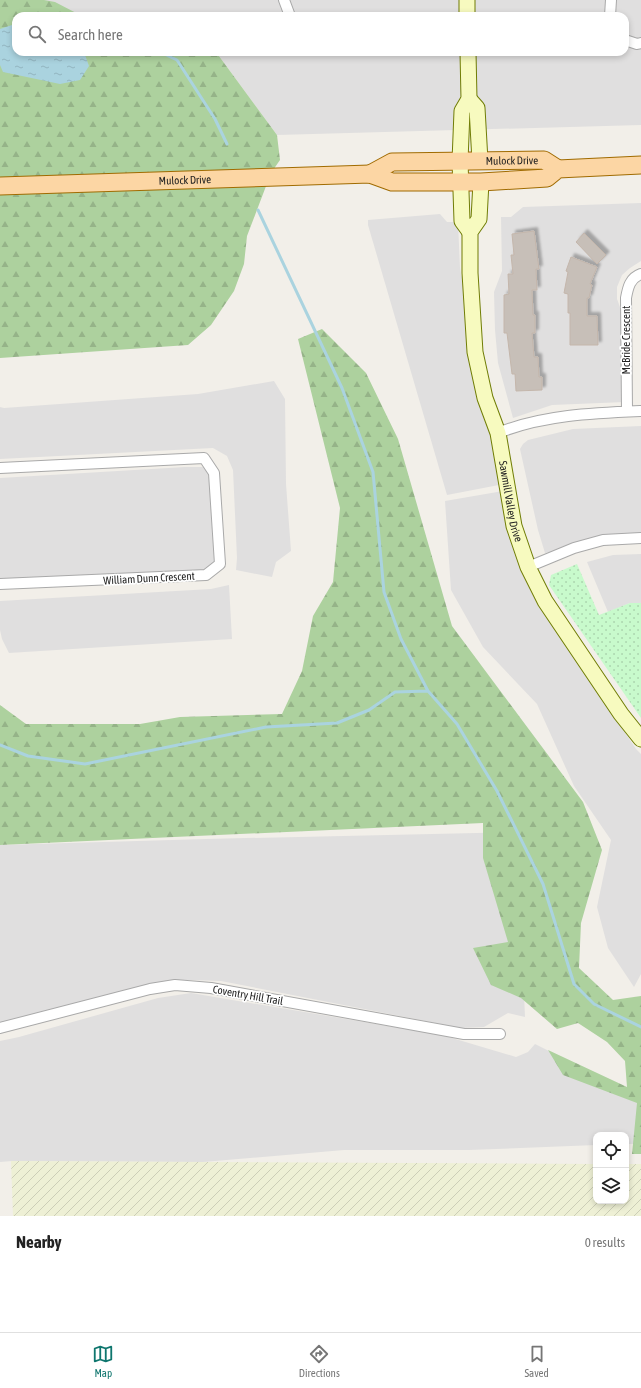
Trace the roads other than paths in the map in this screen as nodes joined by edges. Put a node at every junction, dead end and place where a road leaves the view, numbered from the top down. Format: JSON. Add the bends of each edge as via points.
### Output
{"nodes":[{"id":1,"x":284,"y":0,"type":"edge"},
{"id":2,"x":467,"y":0,"type":"edge"},
{"id":3,"x":610,"y":0,"type":"edge"},
{"id":4,"x":288,"y":12,"type":"edge"},
{"id":5,"x":467,"y":12,"type":"edge"},
{"id":6,"x":610,"y":12,"type":"edge"},
{"id":7,"x":629,"y":41,"type":"edge"},
{"id":8,"x":641,"y":43,"type":"edge"},
{"id":9,"x":468,"y":56,"type":"edge"},
{"id":10,"x":469,"y":99,"type":"junction"},
{"id":11,"x":460,"y":161,"type":"junction"},
{"id":12,"x":641,"y":165,"type":"edge"},
{"id":13,"x":480,"y":172,"type":"junction"},
{"id":14,"x":370,"y":174,"type":"junction"},
{"id":15,"x":460,"y":182,"type":"junction"},
{"id":16,"x":0,"y":186,"type":"edge"},
{"id":17,"x":470,"y":232,"type":"junction"},
{"id":18,"x":641,"y":274,"type":"edge"},
{"id":19,"x":641,"y":411,"type":"edge"},
{"id":20,"x":627,"y":412,"type":"junction"},
{"id":21,"x":498,"y":433,"type":"junction"},
{"id":22,"x":0,"y":468,"type":"edge"},
{"id":23,"x":641,"y":538,"type":"edge"},
{"id":24,"x":528,"y":567,"type":"junction"},
{"id":25,"x":0,"y":584,"type":"edge"},
{"id":26,"x":641,"y":739,"type":"edge"},
{"id":27,"x":0,"y":1028,"type":"edge"},
{"id":28,"x":500,"y":1034,"type":"dead end"}],
"edges":[{"from":1,"to":4,"type":"street"},
{"from":2,"to":5,"type":"street"},
{"from":3,"to":6,"type":"street"},
{"from":7,"to":8,"type":"street"},
{"from":9,"to":10,"type":"street"},
{"from":10,"to":11,"type":"street","name":"Sawmill Valley Drive","via":[[462,111]]},
{"from":10,"to":13,"type":"street","name":"Sawmill Valley Drive","via":[[477,108]]},
{"from":11,"to":13,"type":"main road","name":"Mulock Drive"},
{"from":11,"to":14,"type":"main road","name":"Mulock Drive","via":[[392,162]]},
{"from":11,"to":15,"type":"street","name":"Sawmill Valley Drive"},
{"from":12,"to":13,"type":"main road","name":"Mulock Drive","via":[[558,169],[547,178]]},
{"from":13,"to":15,"type":"main road","name":"Mulock Drive"},
{"from":13,"to":17,"type":"street","name":"Sawmill Valley Drive","via":[[479,219]]},
{"from":14,"to":15,"type":"main road","name":"Mulock Drive","via":[[392,182]]},
{"from":14,"to":16,"type":"main road","name":"Mulock Drive"},
{"from":15,"to":17,"type":"street","name":"Sawmill Valley Drive","via":[[462,221]]},
{"from":17,"to":21,"type":"street","name":"Sawmill Valley Drive","via":[[475,352],[485,398]]},
{"from":18,"to":20,"type":"street","name":"McBride Crescent","via":[[631,281],[626,298]]},
{"from":19,"to":20,"type":"street"},
{"from":20,"to":21,"type":"street","via":[[542,420]]},
{"from":21,"to":24,"type":"street","name":"Sawmill Valley Drive","via":[[514,526]]},
{"from":22,"to":25,"type":"street","name":"William Dunn Crescent","via":[[204,458],[214,473],[220,564],[206,575]]},
{"from":23,"to":24,"type":"street","via":[[603,540],[574,548]]},
{"from":24,"to":26,"type":"street","name":"Sawmill Valley Drive","via":[[545,601],[621,714]]},
{"from":27,"to":28,"type":"street","name":"Coventry Hill Trail","via":[[150,989],[175,985],[211,988],[464,1034]]}]}
